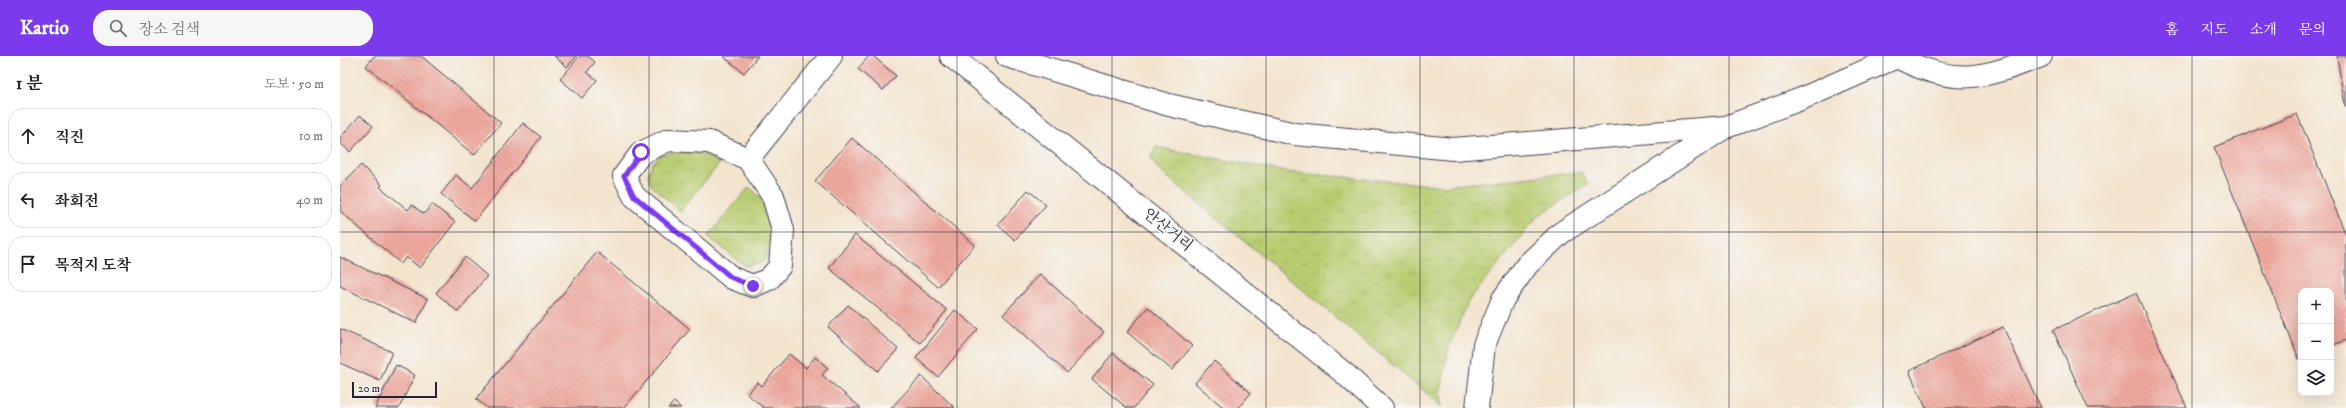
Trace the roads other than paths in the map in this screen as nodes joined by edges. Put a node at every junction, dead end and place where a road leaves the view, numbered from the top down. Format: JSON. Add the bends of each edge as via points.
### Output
{"nodes":[{"id":1,"x":831,"y":56,"type":"edge"},
{"id":2,"x":951,"y":56,"type":"edge"},
{"id":3,"x":1007,"y":56,"type":"edge"},
{"id":4,"x":1898,"y":56,"type":"edge"},
{"id":5,"x":2041,"y":56,"type":"edge"},
{"id":6,"x":1726,"y":127,"type":"junction"},
{"id":7,"x":748,"y":159,"type":"junction"},
{"id":8,"x":1382,"y":408,"type":"edge"},
{"id":9,"x":1477,"y":408,"type":"edge"}],
"edges":[{"from":1,"to":7,"type":"main road"},
{"from":2,"to":8,"type":"main road","name":"안산거리","via":[[1345,374]]},
{"from":3,"to":6,"type":"main road","via":[[1169,105],[1303,135],[1453,150]]},
{"from":4,"to":5,"type":"main road","via":[[1921,70],[1973,78],[1997,73]]},
{"from":4,"to":6,"type":"main road","via":[[1801,99]]},
{"from":6,"to":9,"type":"main road","via":[[1561,233],[1527,265],[1503,299],[1484,345]]},
{"from":7,"to":7,"type":"main road","via":[[773,196],[783,230],[780,266],[769,279],[753,286],[732,278],[634,196],[624,176],[641,152],[668,140],[709,142]]}]}
